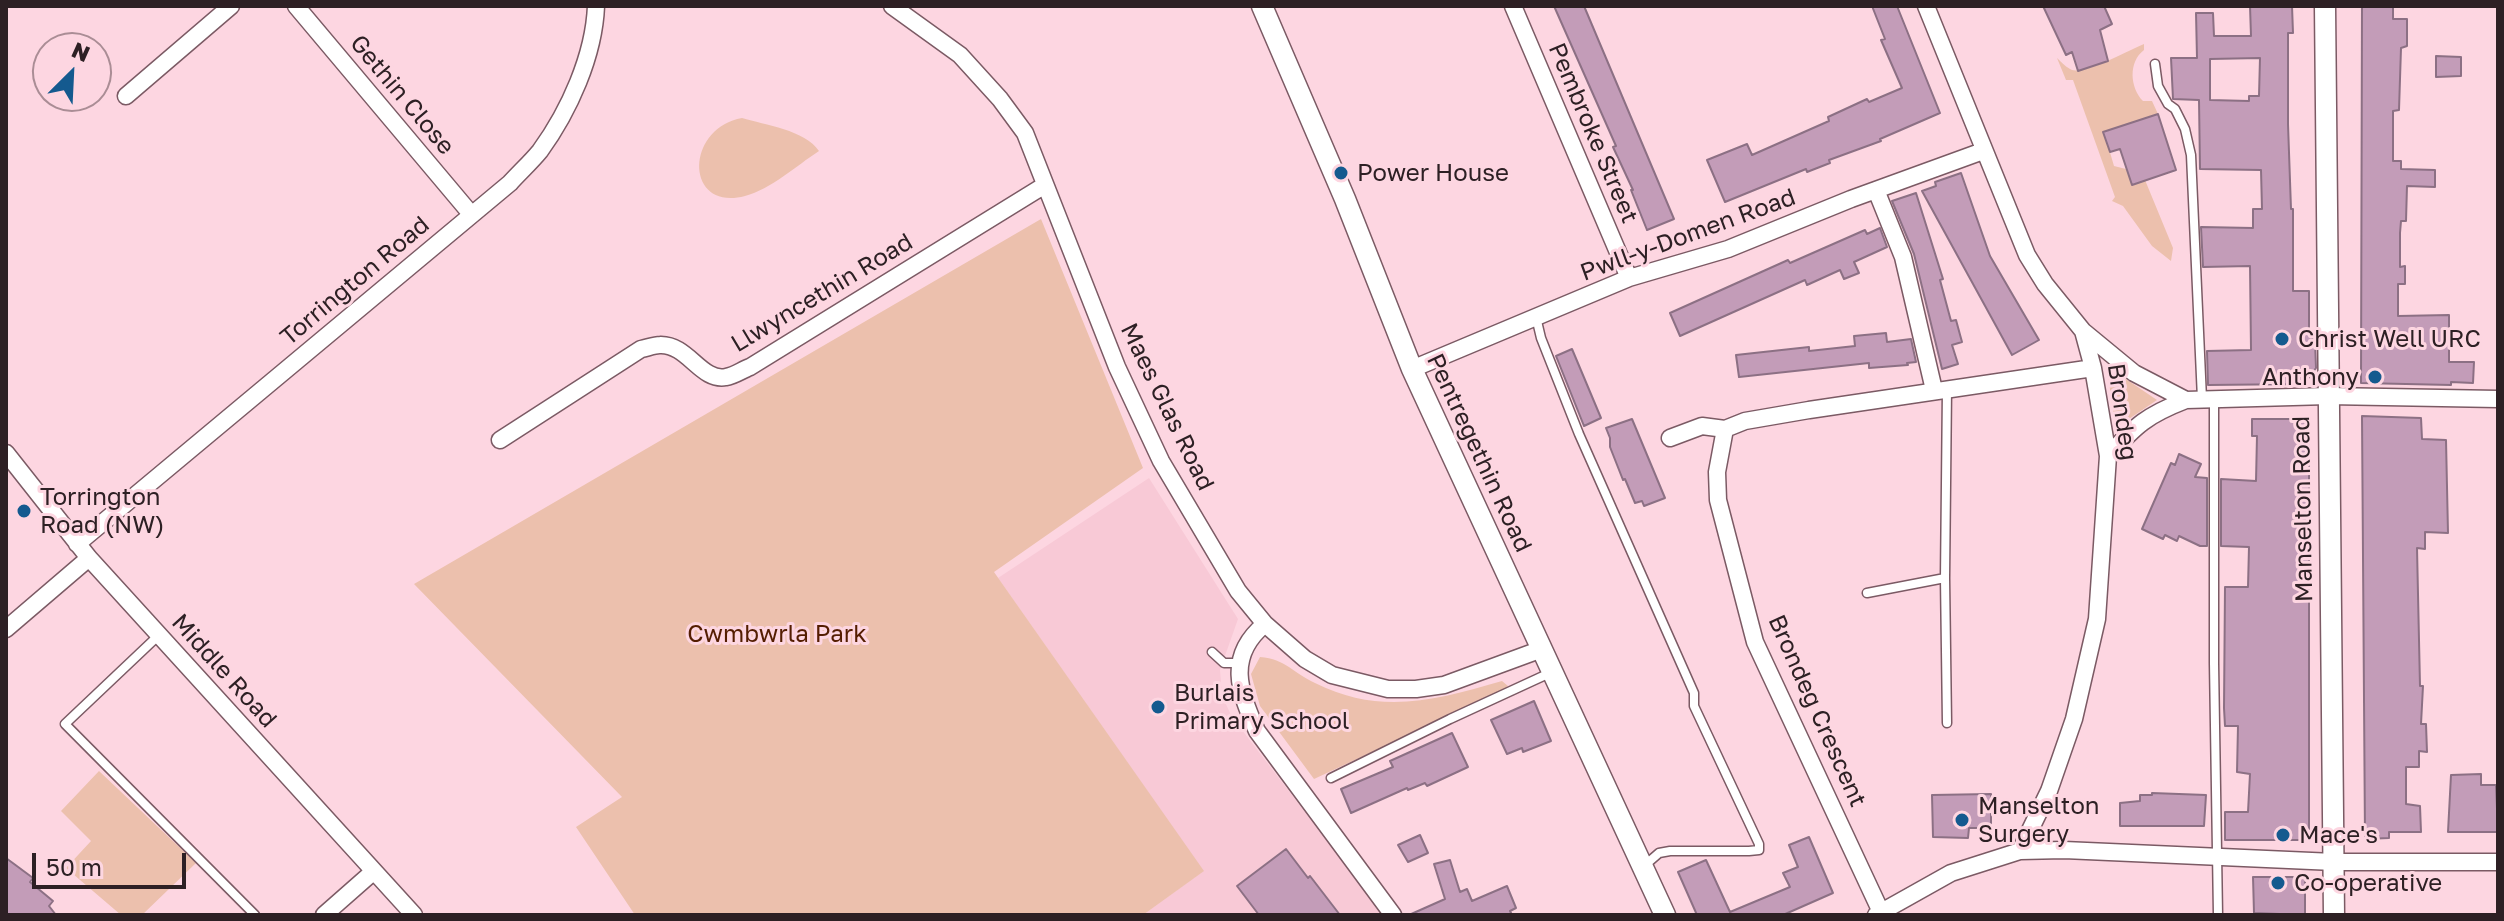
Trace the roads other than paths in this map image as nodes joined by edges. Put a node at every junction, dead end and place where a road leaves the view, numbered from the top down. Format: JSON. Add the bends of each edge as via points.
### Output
{"nodes":[{"id":1,"x":231,"y":6,"type":"edge"},
{"id":2,"x":296,"y":6,"type":"edge"},
{"id":3,"x":596,"y":6,"type":"edge"},
{"id":4,"x":892,"y":6,"type":"edge"},
{"id":5,"x":1262,"y":6,"type":"edge"},
{"id":6,"x":1513,"y":6,"type":"edge"},
{"id":7,"x":1926,"y":6,"type":"edge"},
{"id":8,"x":2325,"y":6,"type":"edge"},
{"id":9,"x":2155,"y":64,"type":"dead end"},
{"id":10,"x":126,"y":96,"type":"dead end"},
{"id":11,"x":1983,"y":151,"type":"junction"},
{"id":12,"x":1045,"y":185,"type":"junction"},
{"id":13,"x":1876,"y":190,"type":"junction"},
{"id":14,"x":471,"y":214,"type":"junction"},
{"id":15,"x":1629,"y":278,"type":"junction"},
{"id":16,"x":1536,"y":317,"type":"junction"},
{"id":17,"x":2083,"y":331,"type":"junction"},
{"id":18,"x":2093,"y":368,"type":"junction"},
{"id":19,"x":1412,"y":369,"type":"junction"},
{"id":20,"x":1941,"y":389,"type":"junction"},
{"id":21,"x":2328,"y":396,"type":"junction"},
{"id":22,"x":2201,"y":399,"type":"junction"},
{"id":23,"x":2498,"y":399,"type":"edge"},
{"id":24,"x":1725,"y":429,"type":"junction"},
{"id":25,"x":1670,"y":438,"type":"dead end"},
{"id":26,"x":500,"y":440,"type":"dead end"},
{"id":27,"x":6,"y":453,"type":"edge"},
{"id":28,"x":2108,"y":456,"type":"junction"},
{"id":29,"x":77,"y":544,"type":"junction"},
{"id":30,"x":89,"y":558,"type":"junction"},
{"id":31,"x":1945,"y":578,"type":"junction"},
{"id":32,"x":1867,"y":593,"type":"dead end"},
{"id":33,"x":1265,"y":624,"type":"junction"},
{"id":34,"x":6,"y":629,"type":"edge"},
{"id":35,"x":159,"y":635,"type":"junction"},
{"id":36,"x":1542,"y":649,"type":"junction"},
{"id":37,"x":1212,"y":652,"type":"dead end"},
{"id":38,"x":1241,"y":663,"type":"junction"},
{"id":39,"x":1553,"y":672,"type":"junction"},
{"id":40,"x":1947,"y":723,"type":"dead end"},
{"id":41,"x":1331,"y":778,"type":"dead end"},
{"id":42,"x":2020,"y":851,"type":"junction"},
{"id":43,"x":2217,"y":857,"type":"junction"},
{"id":44,"x":2334,"y":862,"type":"junction"},
{"id":45,"x":2498,"y":862,"type":"edge"},
{"id":46,"x":1643,"y":866,"type":"junction"},
{"id":47,"x":374,"y":871,"type":"junction"},
{"id":48,"x":1878,"y":914,"type":"edge"},
{"id":49,"x":255,"y":915,"type":"edge"},
{"id":50,"x":324,"y":915,"type":"edge"},
{"id":51,"x":414,"y":915,"type":"edge"},
{"id":52,"x":1393,"y":915,"type":"edge"},
{"id":53,"x":1665,"y":915,"type":"edge"},
{"id":54,"x":2218,"y":915,"type":"edge"},
{"id":55,"x":2334,"y":915,"type":"edge"}],
"edges":[{"from":1,"to":10,"type":"street"},
{"from":2,"to":14,"type":"street","name":"Gethin Close"},
{"from":3,"to":14,"type":"street","name":"Torrington Road","via":[[586,56],[558,122],[510,183]]},
{"from":4,"to":12,"type":"street","name":"Maes Glas Road","via":[[960,55],[1000,99],[1025,133]]},
{"from":5,"to":19,"type":"street","name":"Pentregethin Road"},
{"from":6,"to":15,"type":"street","name":"Pembroke Street"},
{"from":7,"to":11,"type":"street","name":"Brondeg"},
{"from":8,"to":21,"type":"street","name":"Manselton Road"},
{"from":9,"to":22,"type":"lane","via":[[2158,86],[2185,129],[2191,155]]},
{"from":11,"to":13,"type":"street","name":"Pwll-y-Domen Road"},
{"from":11,"to":17,"type":"street","name":"Brondeg","via":[[2027,255]]},
{"from":12,"to":26,"type":"street","name":"Llwyncethin Road","via":[[750,367],[715,377],[683,351],[661,345],[641,349]]},
{"from":12,"to":33,"type":"street","name":"Maes Glas Road","via":[[1117,367],[1161,461],[1238,591]]},
{"from":13,"to":15,"type":"street","name":"Pwll-y-Domen Road","via":[[1728,249]]},
{"from":13,"to":20,"type":"street","via":[[1903,257]]},
{"from":14,"to":29,"type":"street","name":"Torrington Road"},
{"from":15,"to":16,"type":"street","name":"Pwll-y-Domen Road"},
{"from":16,"to":19,"type":"street","name":"Pwll-y-Domen Road"},
{"from":16,"to":46,"type":"lane","via":[[1579,434],[1694,693],[1694,706],[1759,844],[1759,850],[1749,851],[1659,853]]},
{"from":17,"to":18,"type":"street","name":"Brondeg"},
{"from":17,"to":22,"type":"street","via":[[2134,373]]},
{"from":18,"to":20,"type":"street"},
{"from":18,"to":28,"type":"street","name":"Brondeg"},
{"from":19,"to":36,"type":"street","name":"Pentregethin Road"},
{"from":20,"to":24,"type":"street","via":[[1745,421]]},
{"from":20,"to":31,"type":"lane"},
{"from":21,"to":22,"type":"street"},
{"from":21,"to":23,"type":"street"},
{"from":21,"to":44,"type":"street","name":"Manselton Road"},
{"from":22,"to":28,"type":"street","via":[[2156,411]]},
{"from":22,"to":43,"type":"lane"},
{"from":24,"to":25,"type":"street","via":[[1702,426]]},
{"from":24,"to":48,"type":"street","name":"Brondeg Crescent","via":[[1718,500],[1755,642]]},
{"from":27,"to":29,"type":"street","name":"Middle Road"},
{"from":28,"to":42,"type":"street","name":"Brondeg","via":[[2097,619],[2074,719],[2049,791]]},
{"from":29,"to":30,"type":"street","name":"Middle Road"},
{"from":30,"to":34,"type":"street"},
{"from":30,"to":35,"type":"street","name":"Middle Road"},
{"from":31,"to":32,"type":"lane"},
{"from":31,"to":40,"type":"lane"},
{"from":33,"to":36,"type":"street","name":"Maes Glas Road","via":[[1332,675],[1388,689],[1444,685]]},
{"from":33,"to":38,"type":"street","via":[[1255,632]]},
{"from":35,"to":47,"type":"street","name":"Middle Road"},
{"from":35,"to":49,"type":"lane","via":[[65,724]]},
{"from":36,"to":39,"type":"street","name":"Pentregethin Road"},
{"from":37,"to":38,"type":"lane","via":[[1224,663]]},
{"from":38,"to":52,"type":"street","via":[[1242,699],[1257,731]]},
{"from":39,"to":41,"type":"lane"},
{"from":39,"to":46,"type":"street","name":"Pentregethin Road"},
{"from":42,"to":43,"type":"street"},
{"from":42,"to":48,"type":"street","via":[[1951,873]]},
{"from":43,"to":44,"type":"street"},
{"from":43,"to":54,"type":"lane"},
{"from":44,"to":45,"type":"street"},
{"from":44,"to":55,"type":"street","name":"Manselton Road"},
{"from":46,"to":53,"type":"street","name":"Pentregethin Road"},
{"from":47,"to":50,"type":"street"},
{"from":47,"to":51,"type":"street","name":"Middle Road"}]}
